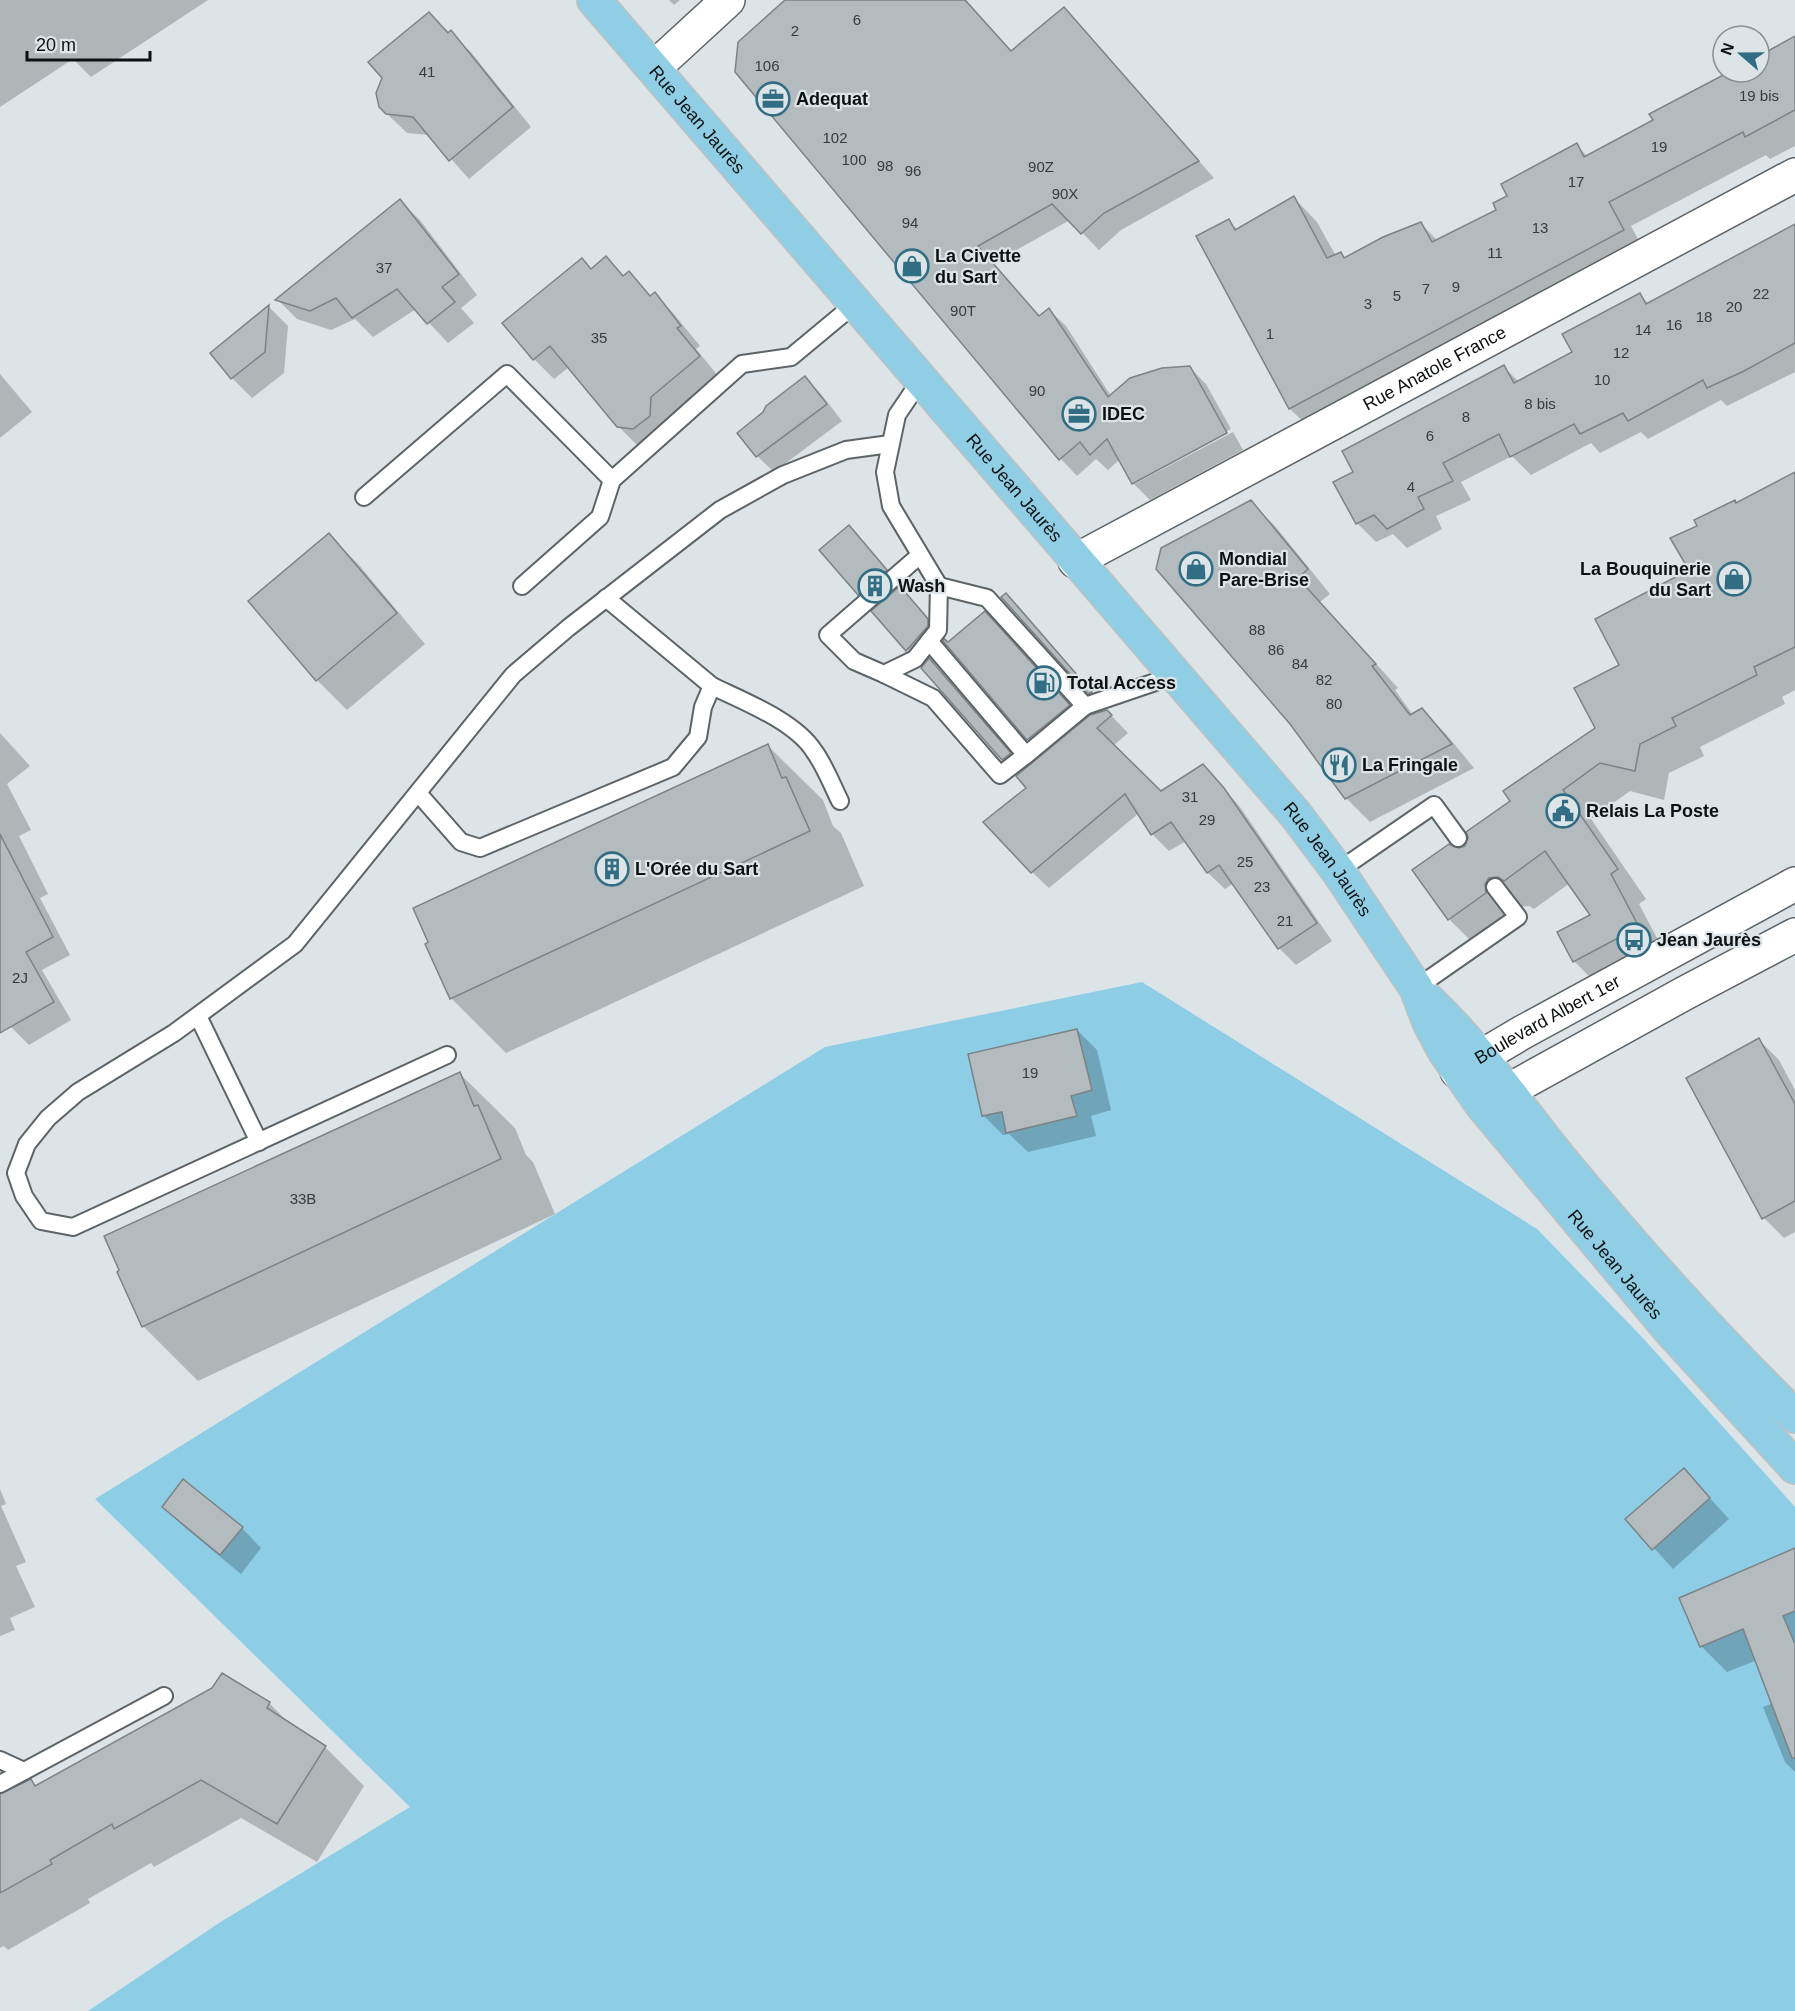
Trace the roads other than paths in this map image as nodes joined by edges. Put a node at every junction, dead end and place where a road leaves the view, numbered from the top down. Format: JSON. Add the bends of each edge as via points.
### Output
{"nodes":[{"id":1,"x":594,"y":0,"type":"edge"},
{"id":2,"x":728,"y":0,"type":"edge"},
{"id":3,"x":654,"y":68,"type":"junction"},
{"id":4,"x":1795,"y":175,"type":"edge"},
{"id":5,"x":856,"y":303,"type":"junction"},
{"id":6,"x":922,"y":378,"type":"junction"},
{"id":7,"x":890,"y":444,"type":"junction"},
{"id":8,"x":612,"y":480,"type":"junction"},
{"id":9,"x":364,"y":496,"type":"dead end"},
{"id":10,"x":921,"y":555,"type":"junction"},
{"id":11,"x":1076,"y":561,"type":"junction"},
{"id":12,"x":522,"y":586,"type":"dead end"},
{"id":13,"x":939,"y":586,"type":"junction"},
{"id":14,"x":606,"y":598,"type":"junction"},
{"id":15,"x":929,"y":640,"type":"junction"},
{"id":16,"x":884,"y":674,"type":"junction"},
{"id":17,"x":1176,"y":675,"type":"junction"},
{"id":18,"x":712,"y":686,"type":"junction"},
{"id":19,"x":1085,"y":706,"type":"junction"},
{"id":20,"x":1026,"y":755,"type":"junction"},
{"id":21,"x":418,"y":793,"type":"junction"},
{"id":22,"x":840,"y":801,"type":"dead end"},
{"id":23,"x":1458,"y":838,"type":"dead end"},
{"id":24,"x":1338,"y":871,"type":"junction"},
{"id":25,"x":1795,"y":884,"type":"edge"},
{"id":26,"x":1495,"y":887,"type":"dead end"},
{"id":27,"x":1795,"y":935,"type":"edge"},
{"id":28,"x":1416,"y":988,"type":"junction"},
{"id":29,"x":198,"y":1016,"type":"junction"},
{"id":30,"x":447,"y":1055,"type":"dead end"},
{"id":31,"x":1469,"y":1064,"type":"junction"},
{"id":32,"x":1495,"y":1098,"type":"junction"},
{"id":33,"x":259,"y":1142,"type":"junction"},
{"id":34,"x":1795,"y":1416,"type":"edge"},
{"id":35,"x":1795,"y":1467,"type":"edge"},
{"id":36,"x":164,"y":1696,"type":"dead end"},
{"id":37,"x":0,"y":1760,"type":"edge"},
{"id":38,"x":24,"y":1771,"type":"junction"},
{"id":39,"x":0,"y":1784,"type":"edge"}],
"edges":[{"from":1,"to":3,"type":"main road","name":"Rue Jean Jaurès"},
{"from":2,"to":3,"type":"street"},
{"from":3,"to":5,"type":"main road","name":"Rue Jean Jaurès"},
{"from":4,"to":11,"type":"street","name":"Rue Anatole France"},
{"from":5,"to":6,"type":"main road","name":"Rue Jean Jaurès"},
{"from":5,"to":8,"type":"lane","via":[[791,357],[742,364]]},
{"from":6,"to":7,"type":"lane","via":[[897,415]]},
{"from":6,"to":11,"type":"main road","name":"Rue Jean Jaurès"},
{"from":7,"to":10,"type":"lane","via":[[885,472],[891,506]]},
{"from":7,"to":14,"type":"lane","via":[[846,450],[783,475],[720,510]]},
{"from":8,"to":9,"type":"lane","via":[[507,374]]},
{"from":8,"to":12,"type":"lane","via":[[600,517]]},
{"from":10,"to":13,"type":"lane"},
{"from":10,"to":16,"type":"lane","via":[[828,635],[854,661]]},
{"from":11,"to":17,"type":"main road","name":"Rue Jean Jaurès"},
{"from":13,"to":15,"type":"lane","via":[[938,630]]},
{"from":13,"to":19,"type":"lane","via":[[987,598]]},
{"from":14,"to":18,"type":"lane"},
{"from":14,"to":21,"type":"lane","via":[[513,675]]},
{"from":15,"to":16,"type":"lane","via":[[915,659]]},
{"from":15,"to":20,"type":"lane"},
{"from":16,"to":20,"type":"lane","via":[[933,698],[1000,775]]},
{"from":17,"to":19,"type":"lane"},
{"from":17,"to":24,"type":"main road","name":"Rue Jean Jaurès","via":[[1296,815]]},
{"from":18,"to":21,"type":"lane","via":[[703,707],[698,737],[673,767],[480,848],[460,842]]},
{"from":18,"to":22,"type":"lane","via":[[791,728],[814,750]]},
{"from":19,"to":20,"type":"lane"},
{"from":21,"to":29,"type":"lane","via":[[295,944]]},
{"from":23,"to":24,"type":"lane","via":[[1434,805]]},
{"from":24,"to":28,"type":"main road","name":"Rue Jean Jaurès"},
{"from":25,"to":31,"type":"street","name":"Boulevard Albert 1er"},
{"from":26,"to":28,"type":"lane","via":[[1518,917]]},
{"from":27,"to":32,"type":"street"},
{"from":28,"to":31,"type":"main road","name":"Rue Jean Jaurès","via":[[1430,1024]]},
{"from":29,"to":33,"type":"lane"},
{"from":29,"to":33,"type":"lane","via":[[78,1092],[48,1118],[27,1144],[16,1173],[24,1196],[41,1221],[73,1227]]},
{"from":30,"to":33,"type":"lane"},
{"from":31,"to":32,"type":"main road","name":"Rue Jean Jaurès"},
{"from":32,"to":34,"type":"main road","name":"Rue Jean Jaurès","via":[[1563,1162],[1710,1329]]},
{"from":32,"to":35,"type":"main road","name":"Rue Jean Jaurès","via":[[1675,1335]]},
{"from":36,"to":38,"type":"lane"},
{"from":37,"to":38,"type":"lane"},
{"from":38,"to":39,"type":"lane"}]}
